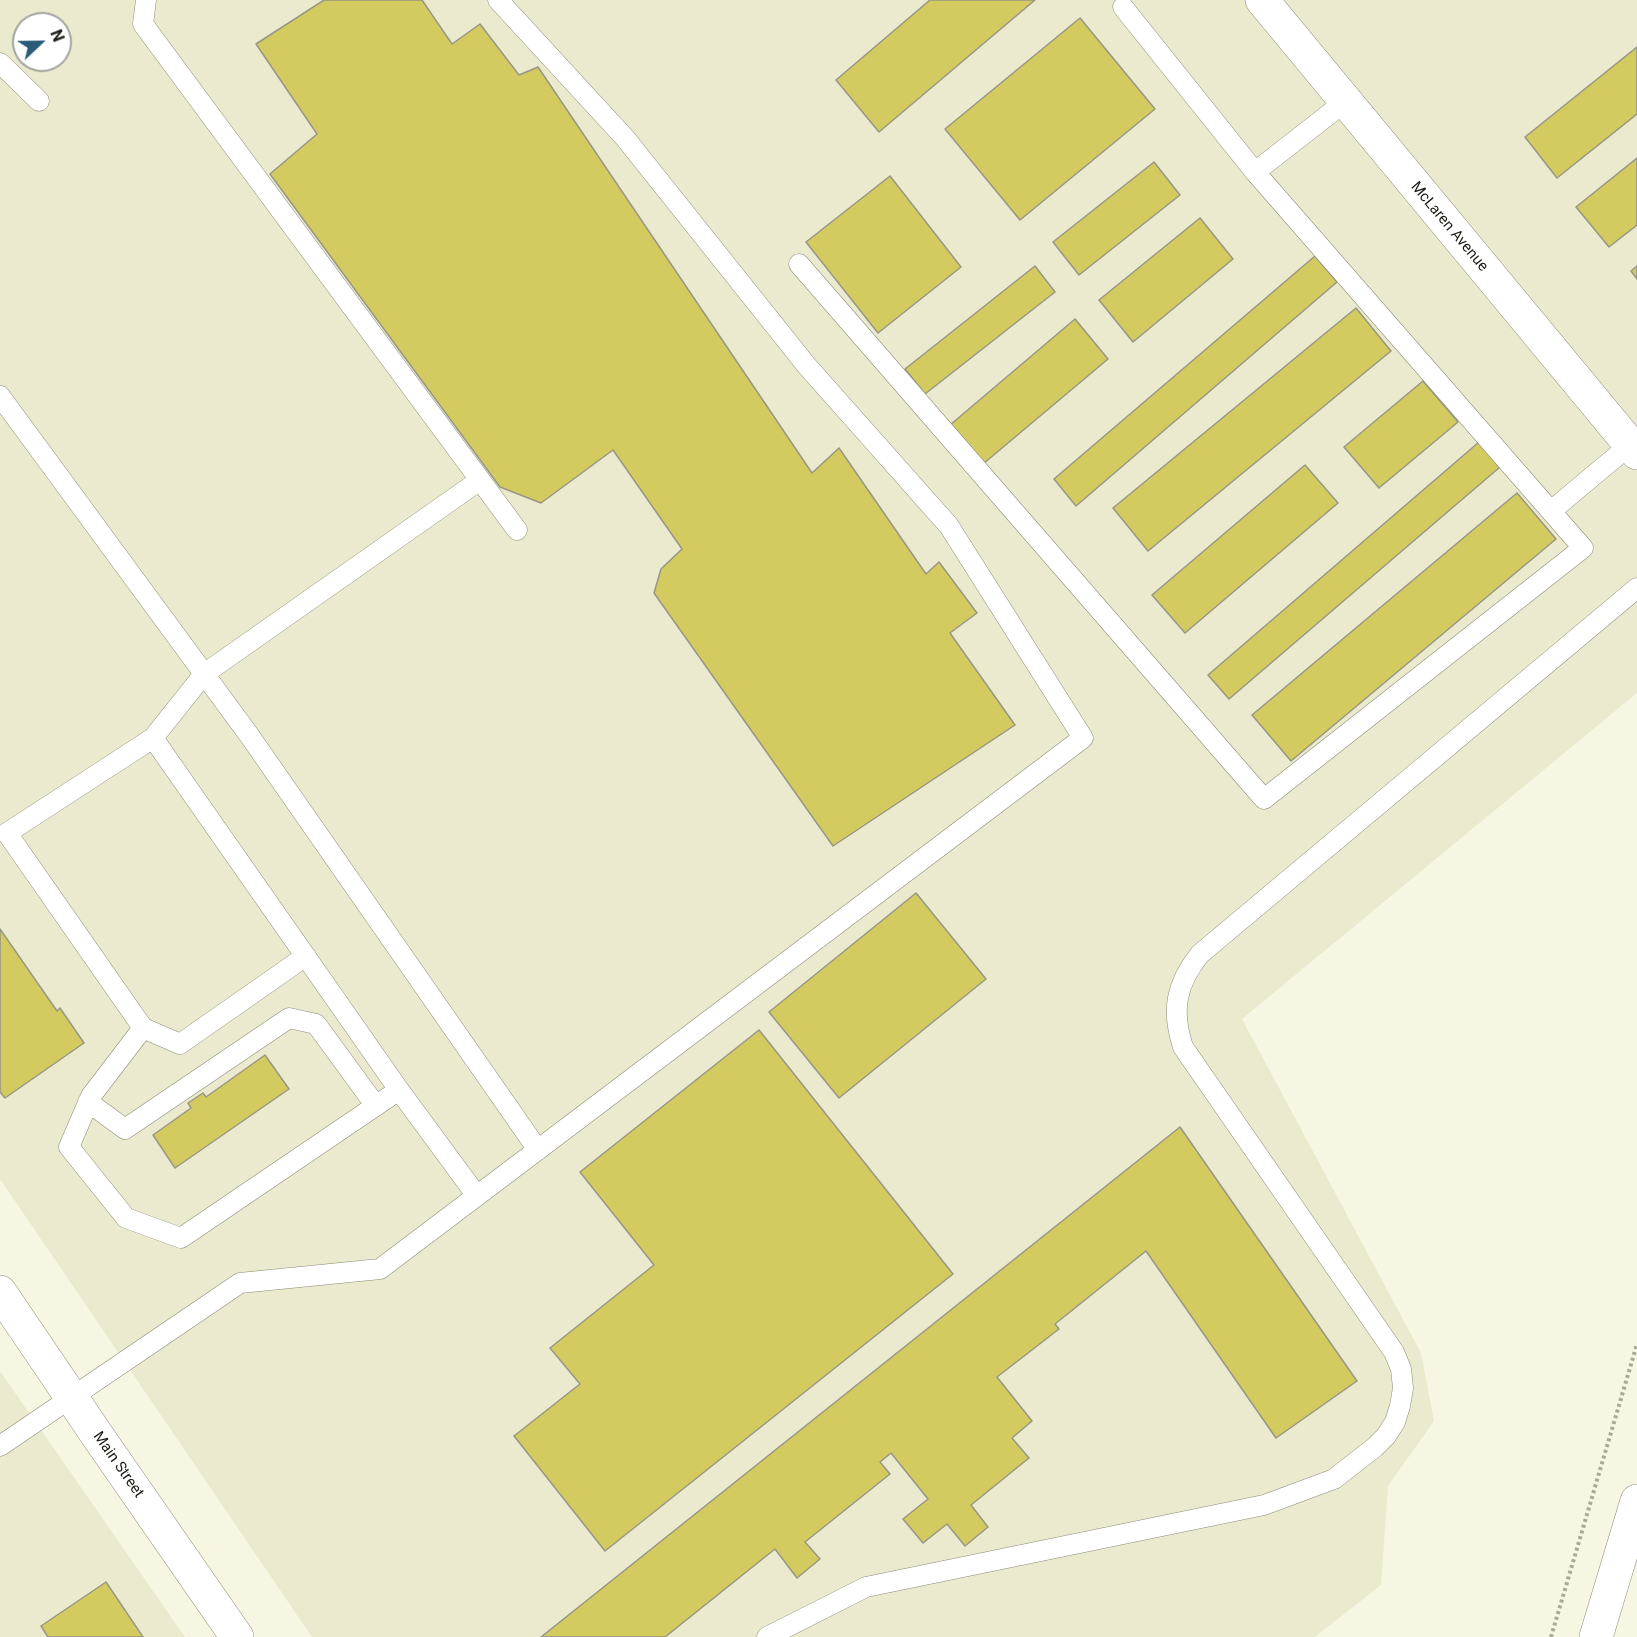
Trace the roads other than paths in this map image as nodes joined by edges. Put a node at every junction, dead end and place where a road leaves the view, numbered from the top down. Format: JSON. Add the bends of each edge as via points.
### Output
{"nodes":[{"id":1,"x":146,"y":0,"type":"edge"},
{"id":2,"x":498,"y":0,"type":"edge"},
{"id":3,"x":1262,"y":0,"type":"edge"},
{"id":4,"x":1123,"y":7,"type":"dead end"},
{"id":5,"x":0,"y":63,"type":"edge"},
{"id":6,"x":39,"y":101,"type":"dead end"},
{"id":7,"x":1346,"y":101,"type":"junction"},
{"id":8,"x":1255,"y":172,"type":"junction"},
{"id":9,"x":799,"y":264,"type":"dead end"},
{"id":10,"x":0,"y":396,"type":"edge"},
{"id":11,"x":1634,"y":449,"type":"edge"},
{"id":12,"x":480,"y":480,"type":"junction"},
{"id":13,"x":1551,"y":512,"type":"junction"},
{"id":14,"x":517,"y":530,"type":"dead end"},
{"id":15,"x":1637,"y":588,"type":"edge"},
{"id":16,"x":204,"y":674,"type":"junction"},
{"id":17,"x":153,"y":738,"type":"junction"},
{"id":18,"x":306,"y":956,"type":"junction"},
{"id":19,"x":143,"y":1028,"type":"junction"},
{"id":20,"x":399,"y":1090,"type":"junction"},
{"id":21,"x":88,"y":1102,"type":"junction"},
{"id":22,"x":376,"y":1106,"type":"junction"},
{"id":23,"x":538,"y":1150,"type":"junction"},
{"id":24,"x":477,"y":1196,"type":"junction"},
{"id":25,"x":0,"y":1292,"type":"edge"},
{"id":26,"x":73,"y":1397,"type":"junction"},
{"id":27,"x":0,"y":1446,"type":"edge"},
{"id":28,"x":1637,"y":1501,"type":"edge"},
{"id":29,"x":237,"y":1637,"type":"edge"},
{"id":30,"x":767,"y":1637,"type":"edge"},
{"id":31,"x":1596,"y":1637,"type":"edge"}],
"edges":[{"from":1,"to":12,"type":"lane","via":[[143,24]]},
{"from":2,"to":23,"type":"lane","via":[[625,138],[807,366],[949,526],[1083,738]]},
{"from":3,"to":7,"type":"street","name":"McLaren Avenue"},
{"from":4,"to":8,"type":"lane"},
{"from":5,"to":6,"type":"lane"},
{"from":7,"to":8,"type":"lane"},
{"from":7,"to":11,"type":"street","name":"McLaren Avenue"},
{"from":8,"to":13,"type":"lane"},
{"from":9,"to":13,"type":"lane","via":[[1264,799],[1583,548]]},
{"from":10,"to":16,"type":"lane"},
{"from":11,"to":13,"type":"lane"},
{"from":12,"to":14,"type":"lane"},
{"from":12,"to":16,"type":"lane"},
{"from":15,"to":30,"type":"lane","via":[[1200,954],[1182,982],[1176,1014],[1183,1047],[1191,1061],[1394,1352],[1401,1369],[1401,1406],[1386,1436],[1335,1479],[1264,1505],[866,1587]]},
{"from":16,"to":17,"type":"lane"},
{"from":16,"to":23,"type":"lane"},
{"from":17,"to":18,"type":"lane"},
{"from":17,"to":19,"type":"lane","via":[[8,833]]},
{"from":18,"to":19,"type":"lane","via":[[180,1044]]},
{"from":18,"to":20,"type":"lane"},
{"from":19,"to":21,"type":"lane"},
{"from":20,"to":22,"type":"lane"},
{"from":20,"to":24,"type":"lane"},
{"from":21,"to":22,"type":"lane","via":[[125,1129],[289,1018],[316,1024]]},
{"from":21,"to":22,"type":"lane","via":[[69,1147],[126,1218],[181,1238]]},
{"from":23,"to":24,"type":"lane"},
{"from":24,"to":26,"type":"lane","via":[[380,1269],[240,1283]]},
{"from":25,"to":26,"type":"street","name":"Main Street"},
{"from":26,"to":27,"type":"lane"},
{"from":26,"to":29,"type":"street","name":"Main Street"},
{"from":28,"to":31,"type":"street"}]}
